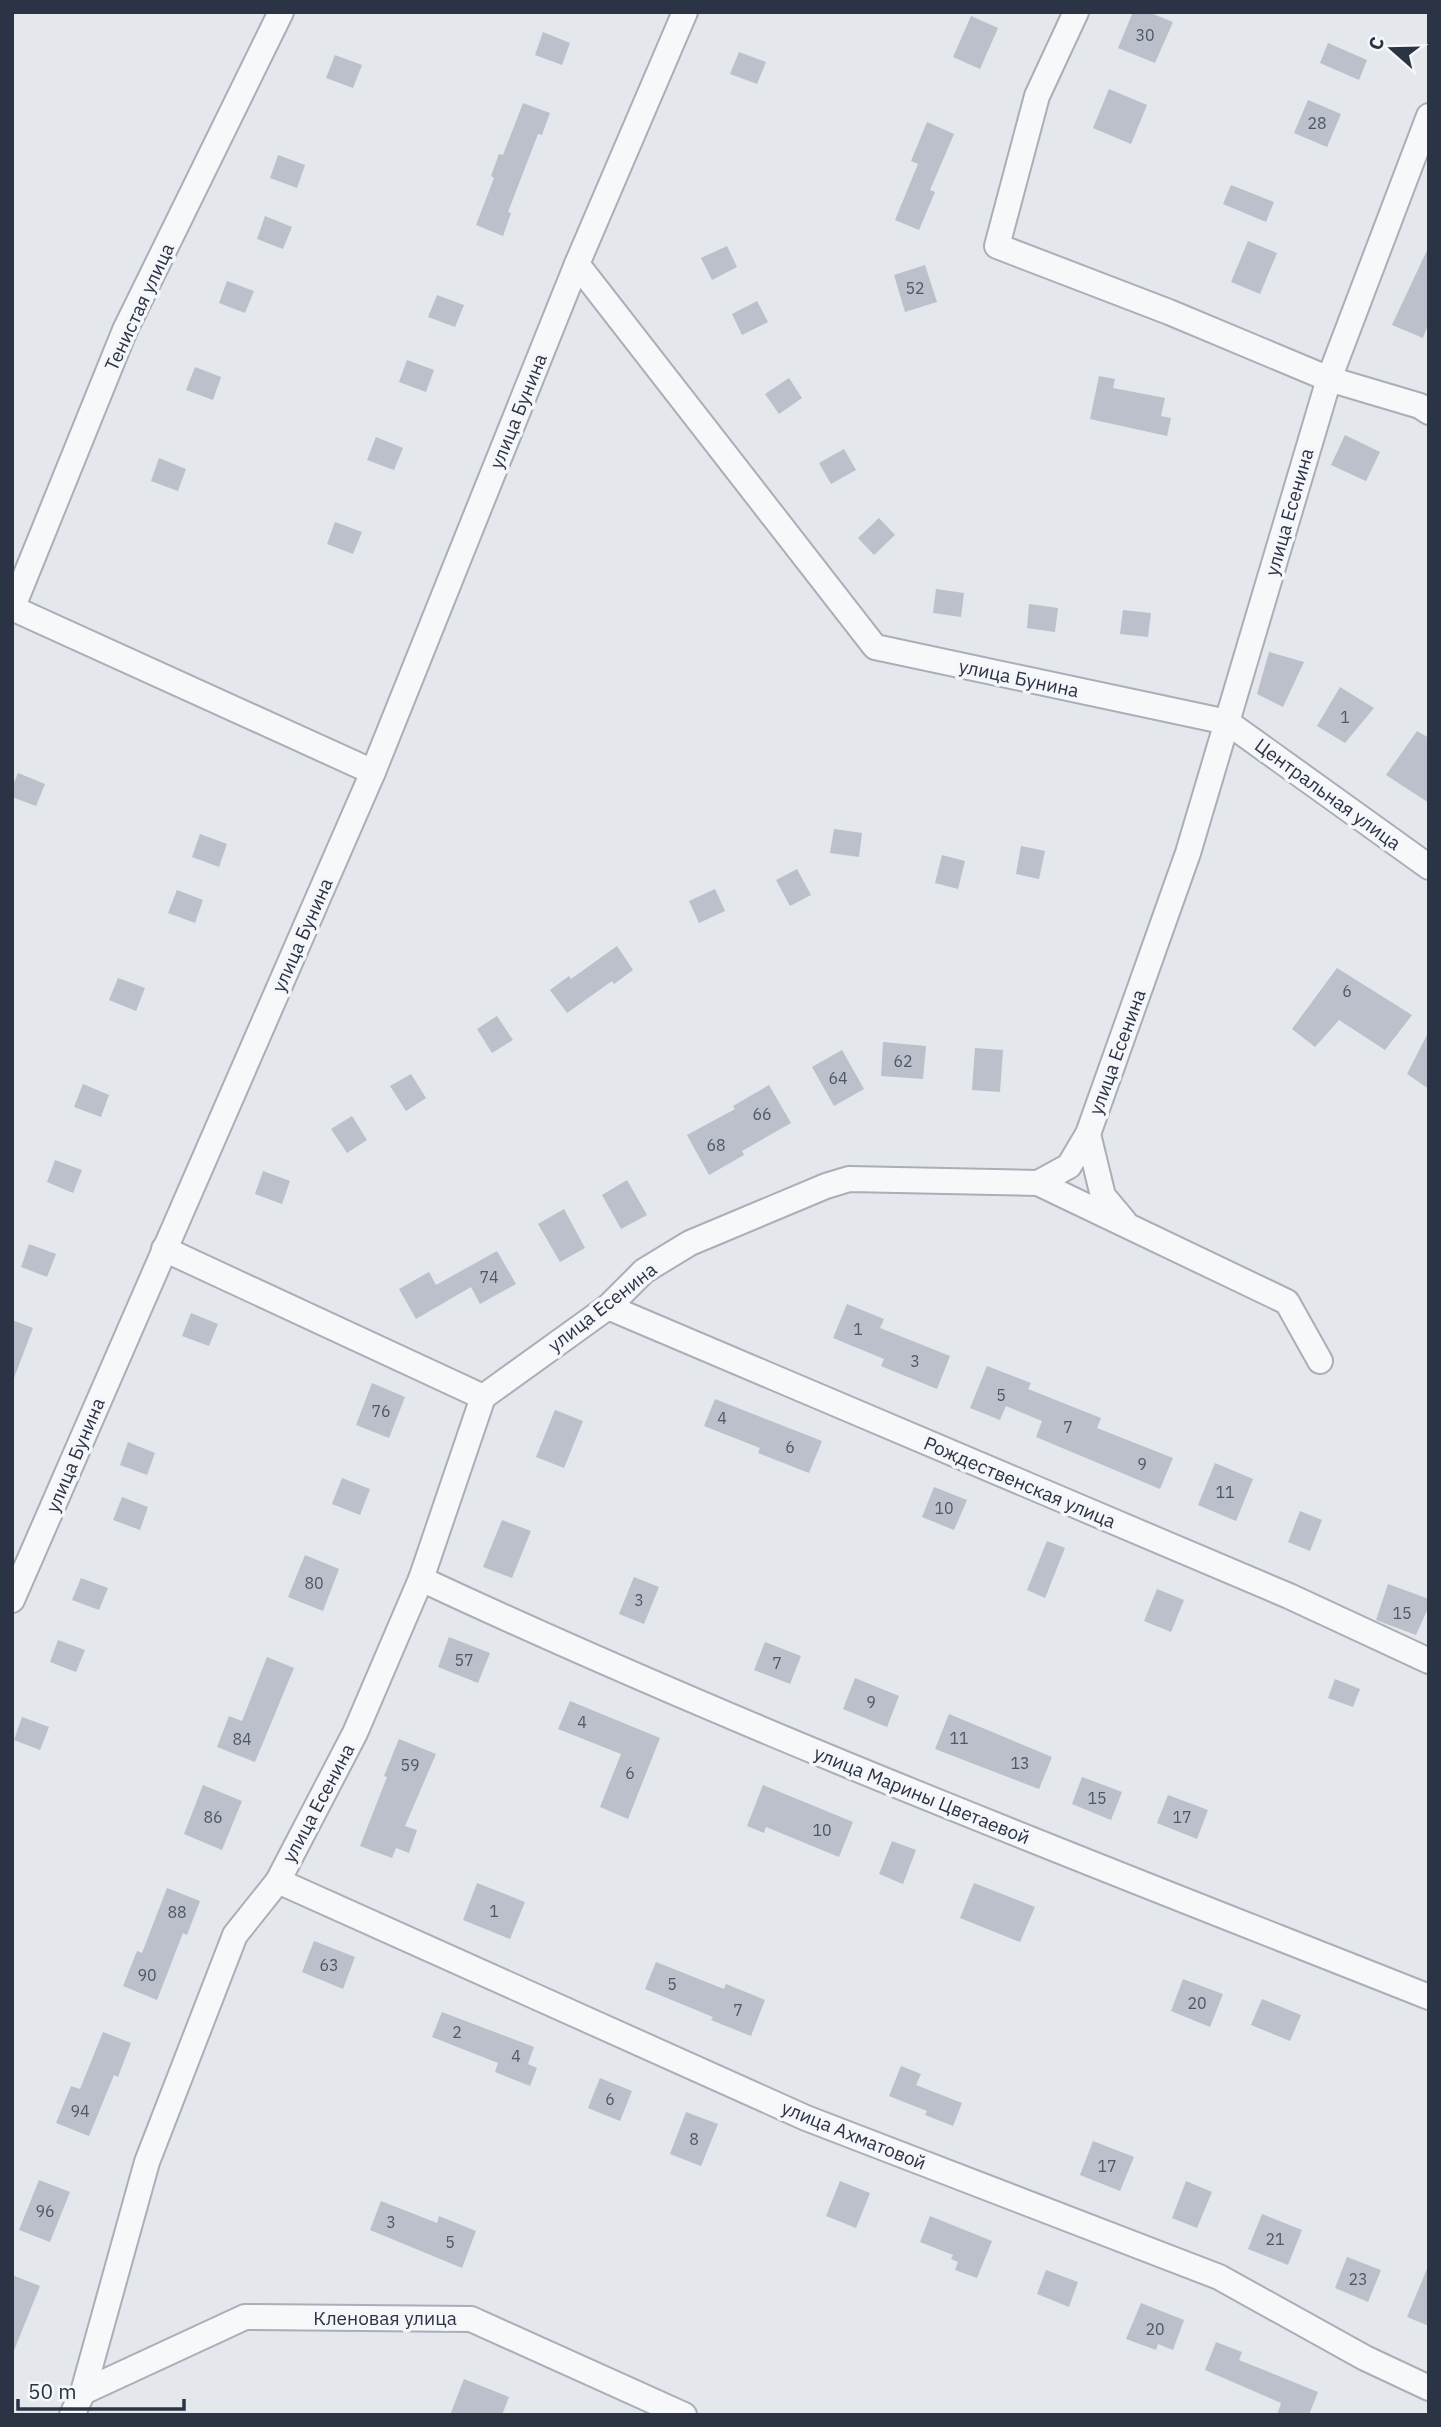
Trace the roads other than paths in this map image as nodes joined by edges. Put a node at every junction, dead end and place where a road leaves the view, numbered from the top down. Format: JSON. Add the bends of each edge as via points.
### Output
{"nodes":[{"id":1,"x":281,"y":12,"type":"edge"},
{"id":2,"x":685,"y":12,"type":"edge"},
{"id":3,"x":1076,"y":12,"type":"edge"},
{"id":4,"x":1429,"y":116,"type":"edge"},
{"id":5,"x":577,"y":264,"type":"junction"},
{"id":6,"x":1329,"y":379,"type":"junction"},
{"id":7,"x":1429,"y":412,"type":"edge"},
{"id":8,"x":12,"y":609,"type":"edge"},
{"id":9,"x":1227,"y":722,"type":"junction"},
{"id":10,"x":373,"y":772,"type":"junction"},
{"id":11,"x":1429,"y":867,"type":"edge"},
{"id":12,"x":1088,"y":1134,"type":"junction"},
{"id":13,"x":1038,"y":1183,"type":"junction"},
{"id":14,"x":1131,"y":1230,"type":"junction"},
{"id":15,"x":164,"y":1249,"type":"junction"},
{"id":16,"x":608,"y":1307,"type":"junction"},
{"id":17,"x":1320,"y":1361,"type":"dead end"},
{"id":18,"x":483,"y":1397,"type":"junction"},
{"id":19,"x":421,"y":1579,"type":"junction"},
{"id":20,"x":12,"y":1600,"type":"edge"},
{"id":21,"x":1429,"y":1661,"type":"edge"},
{"id":22,"x":278,"y":1881,"type":"junction"},
{"id":23,"x":1429,"y":1997,"type":"edge"},
{"id":24,"x":1429,"y":2388,"type":"edge"},
{"id":25,"x":82,"y":2392,"type":"junction"},
{"id":26,"x":72,"y":2415,"type":"edge"},
{"id":27,"x":684,"y":2415,"type":"edge"}],
"edges":[{"from":1,"to":8,"type":"street","name":"Тенистая улица","via":[[125,330]]},
{"from":2,"to":5,"type":"street","name":"улица Бунина"},
{"from":3,"to":6,"type":"street","via":[[1037,96],[997,246]]},
{"from":4,"to":6,"type":"street","name":"улица Есенина"},
{"from":5,"to":9,"type":"street","name":"улица Бунина","via":[[875,647]]},
{"from":5,"to":10,"type":"street","name":"улица Бунина"},
{"from":6,"to":7,"type":"street"},
{"from":6,"to":9,"type":"street","name":"улица Есенина"},
{"from":8,"to":10,"type":"street"},
{"from":9,"to":11,"type":"street","name":"Центральная улица"},
{"from":9,"to":12,"type":"street","name":"улица Есенина","via":[[1188,853]]},
{"from":10,"to":15,"type":"street","name":"улица Бунина"},
{"from":12,"to":13,"type":"street","name":"улица Есенина","via":[[1069,1166]]},
{"from":12,"to":14,"type":"street","via":[[1103,1196]]},
{"from":13,"to":14,"type":"street"},
{"from":13,"to":16,"type":"street","name":"улица Есенина","via":[[849,1179],[690,1243],[644,1271]]},
{"from":14,"to":17,"type":"street","via":[[1287,1302]]},
{"from":15,"to":18,"type":"street"},
{"from":15,"to":20,"type":"street","name":"улица Бунина"},
{"from":16,"to":18,"type":"street","name":"улица Есенина"},
{"from":16,"to":21,"type":"street","name":"Рождественская улица","via":[[1289,1596]]},
{"from":18,"to":19,"type":"street","name":"улица Есенина"},
{"from":19,"to":22,"type":"street","name":"улица Есенина","via":[[355,1733]]},
{"from":19,"to":23,"type":"street","name":"улица Марины Цветаевой","via":[[555,1642],[830,1759]]},
{"from":22,"to":24,"type":"street","name":"улица Ахматовой","via":[[806,2118],[1219,2277]]},
{"from":22,"to":25,"type":"street","name":"улица Есенина","via":[[235,1935],[147,2162]]},
{"from":25,"to":26,"type":"street","name":"улица Есенина"},
{"from":25,"to":27,"type":"street","name":"Кленовая улица","via":[[245,2317],[471,2319]]}]}
